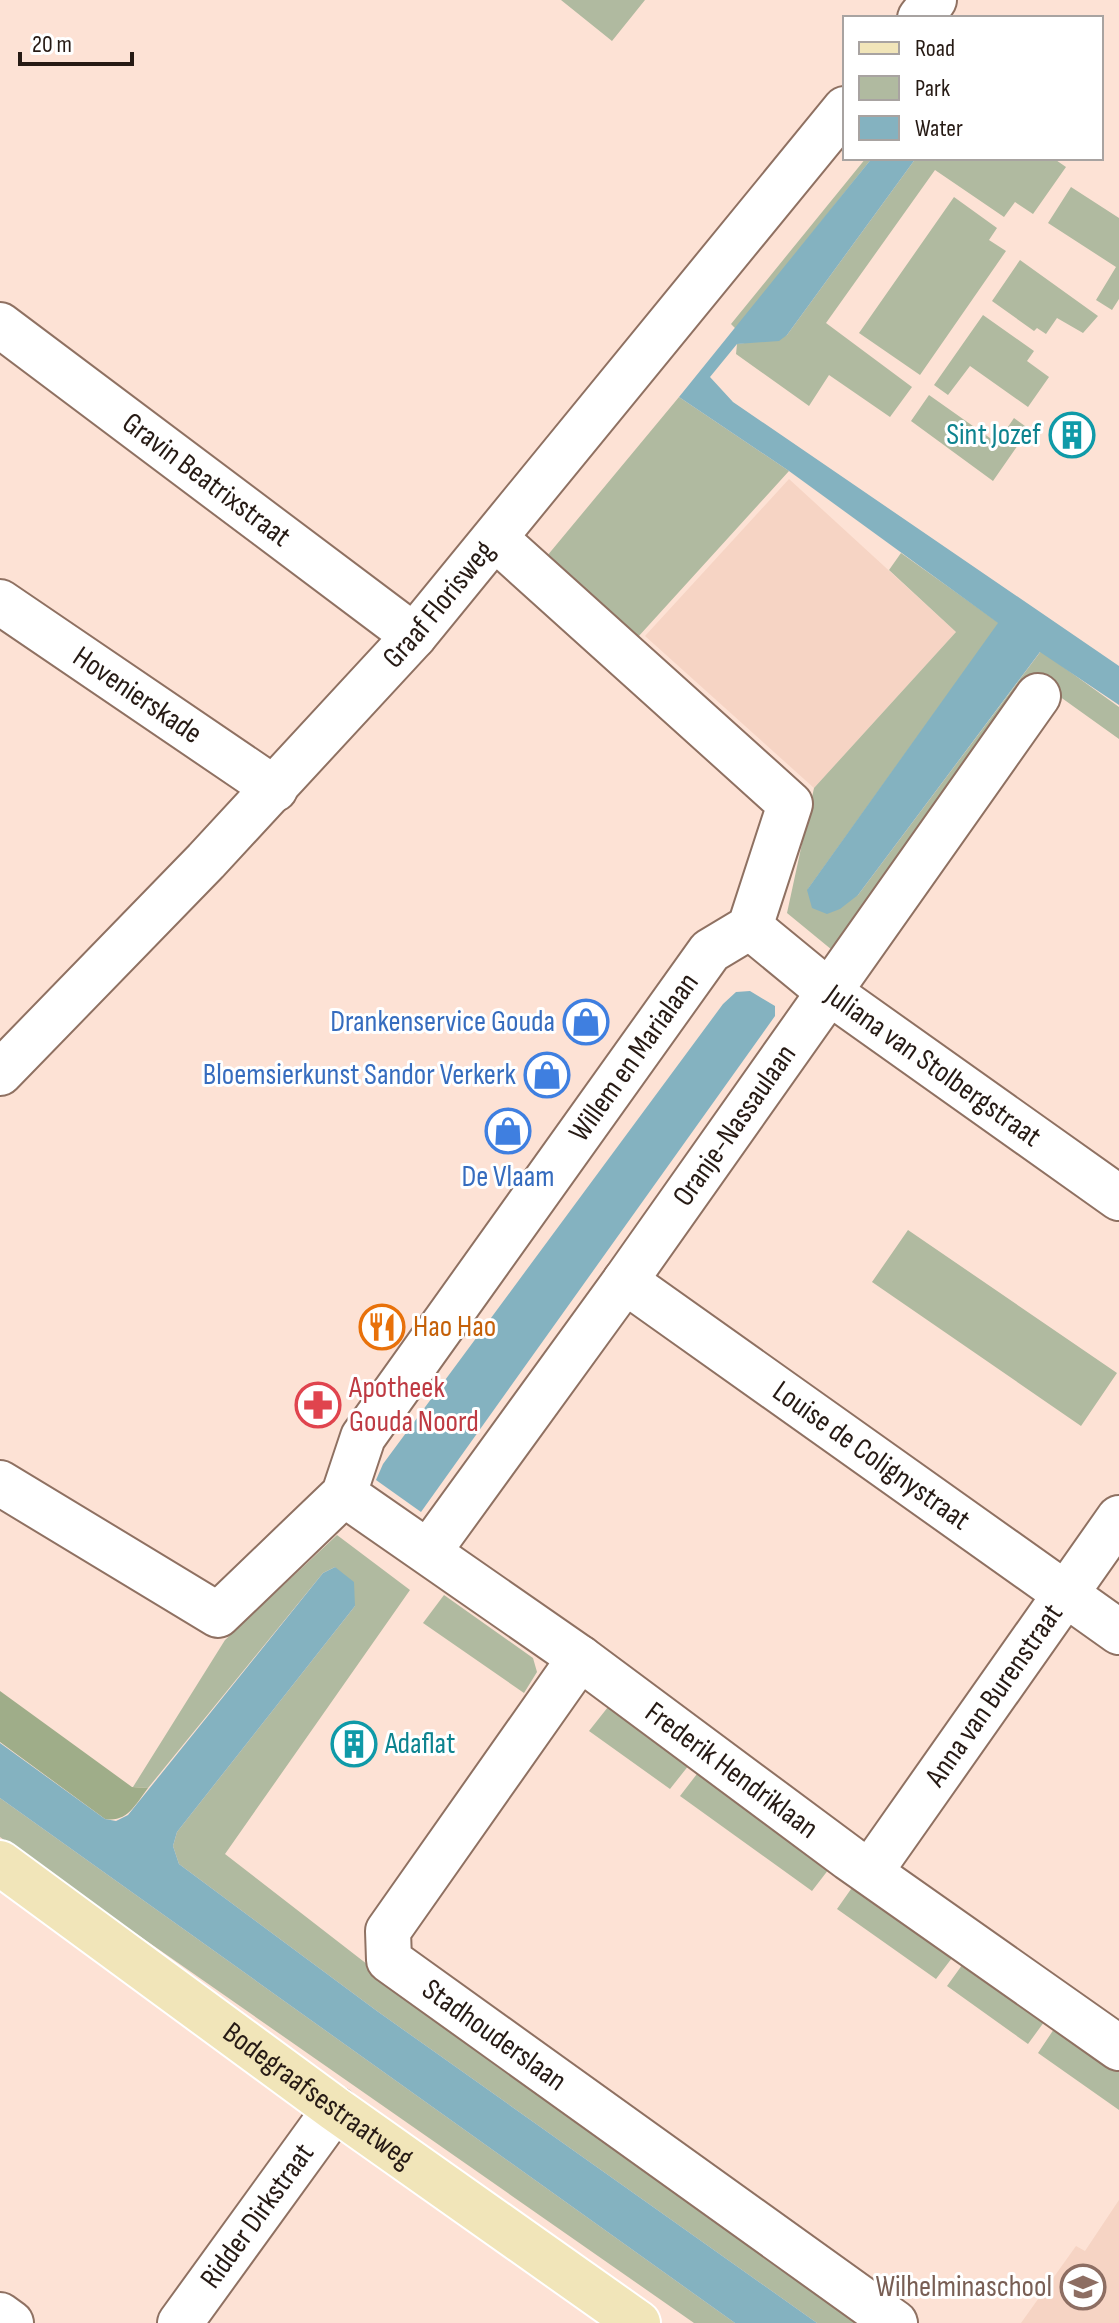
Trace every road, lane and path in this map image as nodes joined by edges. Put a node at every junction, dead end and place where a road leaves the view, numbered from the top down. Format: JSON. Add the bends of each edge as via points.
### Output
{"nodes":[{"id":1,"x":934,"y":0,"type":"edge"},
{"id":2,"x":922,"y":16,"type":"edge"},
{"id":3,"x":843,"y":111,"type":"edge"},
{"id":4,"x":0,"y":325,"type":"edge"},
{"id":5,"x":496,"y":539,"type":"junction"},
{"id":6,"x":0,"y":602,"type":"edge"},
{"id":7,"x":414,"y":636,"type":"junction"},
{"id":8,"x":1038,"y":696,"type":"dead end"},
{"id":9,"x":275,"y":789,"type":"junction"},
{"id":10,"x":750,"y":927,"type":"junction"},
{"id":11,"x":829,"y":992,"type":"junction"},
{"id":12,"x":0,"y":1073,"type":"edge"},
{"id":13,"x":1115,"y":1185,"type":"edge"},
{"id":14,"x":625,"y":1281,"type":"junction"},
{"id":15,"x":0,"y":1483,"type":"edge"},
{"id":16,"x":344,"y":1494,"type":"junction"},
{"id":17,"x":1119,"y":1518,"type":"edge"},
{"id":18,"x":429,"y":1551,"type":"junction"},
{"id":19,"x":1066,"y":1594,"type":"junction"},
{"id":20,"x":1119,"y":1632,"type":"edge"},
{"id":21,"x":580,"y":1658,"type":"junction"},
{"id":22,"x":0,"y":1863,"type":"edge"},
{"id":23,"x":870,"y":1872,"type":"junction"},
{"id":24,"x":1119,"y":2048,"type":"edge"},
{"id":25,"x":335,"y":2109,"type":"junction"},
{"id":26,"x":0,"y":2315,"type":"edge"},
{"id":27,"x":11,"y":2323,"type":"edge"},
{"id":28,"x":180,"y":2323,"type":"edge"},
{"id":29,"x":638,"y":2323,"type":"edge"},
{"id":30,"x":895,"y":2323,"type":"edge"}],
"edges":[{"from":1,"to":2,"type":"street"},
{"from":3,"to":5,"type":"street","name":"Graaf Florisweg"},
{"from":4,"to":7,"type":"street","name":"Gravin Beatrixstraat"},
{"from":5,"to":7,"type":"street","name":"Graaf Florisweg"},
{"from":5,"to":10,"type":"street","via":[[790,804]]},
{"from":6,"to":9,"type":"street","name":"Hovenierskade"},
{"from":7,"to":9,"type":"street","name":"Graaf Florisweg"},
{"from":8,"to":11,"type":"street","name":"Oranje-Nassaulaan"},
{"from":9,"to":12,"type":"street","name":"Graaf Florisweg"},
{"from":10,"to":11,"type":"street","name":"Juliana van Stolbergstraat"},
{"from":10,"to":16,"type":"street","name":"Willem en Marialaan","via":[[710,951],[363,1437]]},
{"from":11,"to":13,"type":"street","name":"Juliana van Stolbergstraat"},
{"from":11,"to":14,"type":"street","name":"Oranje-Nassaulaan"},
{"from":14,"to":18,"type":"street","name":"Oranje-Nassaulaan"},
{"from":14,"to":19,"type":"street","name":"Louise de Colignystraat"},
{"from":15,"to":16,"type":"street","name":"Willem en Marialaan","via":[[218,1615]]},
{"from":16,"to":18,"type":"street","name":"Frederik Hendriklaan"},
{"from":17,"to":19,"type":"street","name":"Anna van Burenstraat"},
{"from":18,"to":21,"type":"street","name":"Frederik Hendriklaan"},
{"from":19,"to":20,"type":"street","name":"Louise de Colignystraat"},
{"from":19,"to":23,"type":"street","name":"Anna van Burenstraat"},
{"from":21,"to":23,"type":"street","name":"Frederik Hendriklaan"},
{"from":21,"to":30,"type":"street","name":"Stadhouderslaan","via":[[388,1931],[389,1960]]},
{"from":22,"to":25,"type":"main road","name":"Bodegraafsestraatweg"},
{"from":23,"to":24,"type":"street","name":"Frederik Hendriklaan"},
{"from":25,"to":28,"type":"street","name":"Ridder Dirkstraat"},
{"from":25,"to":29,"type":"main road","name":"Bodegraafsestraatweg"},
{"from":26,"to":27,"type":"street"}]}
